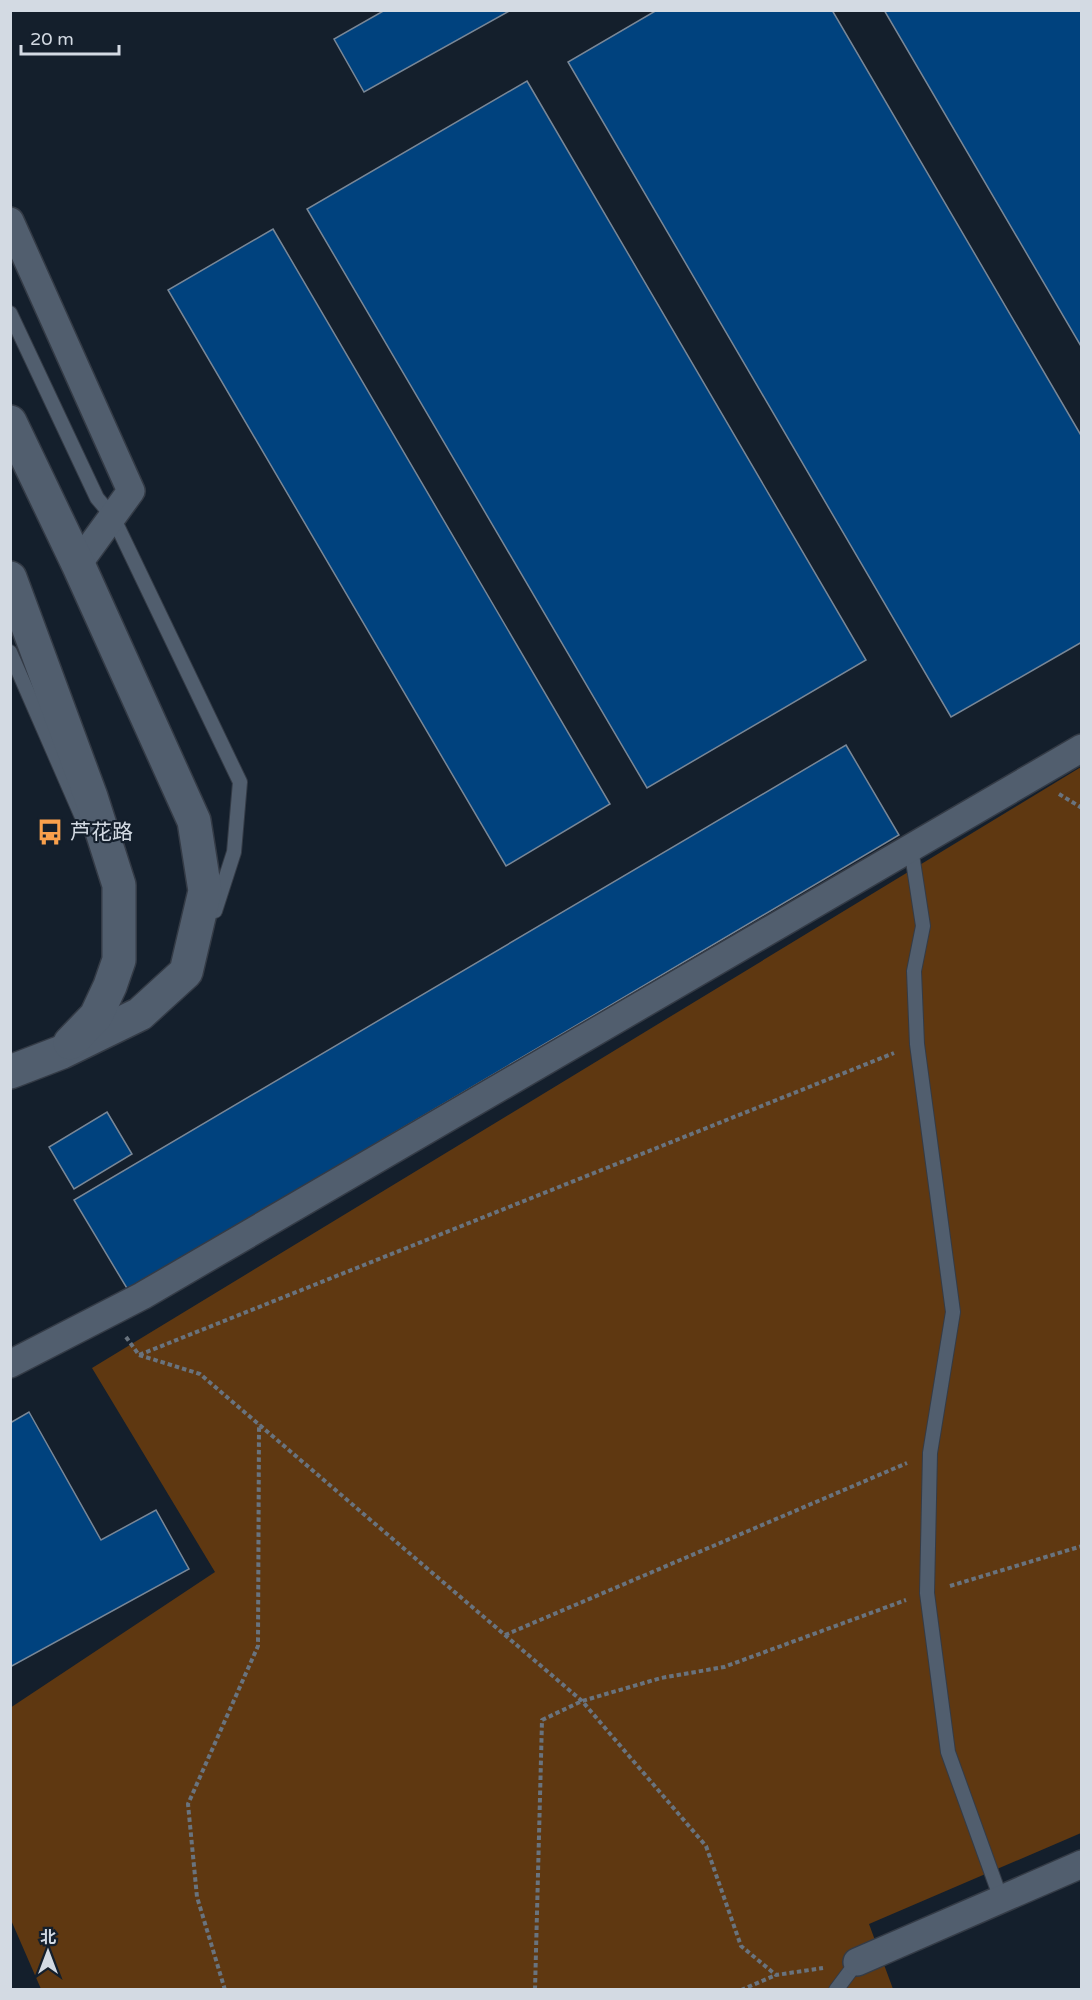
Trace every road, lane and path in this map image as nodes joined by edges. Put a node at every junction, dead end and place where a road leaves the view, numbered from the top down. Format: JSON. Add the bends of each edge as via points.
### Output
{"nodes":[{"id":1,"x":10,"y":221,"type":"edge"},
{"id":2,"x":10,"y":313,"type":"edge"},
{"id":3,"x":10,"y":422,"type":"edge"},
{"id":4,"x":113,"y":516,"type":"junction"},
{"id":5,"x":78,"y":564,"type":"junction"},
{"id":6,"x":10,"y":578,"type":"edge"},
{"id":7,"x":10,"y":652,"type":"edge"},
{"id":8,"x":1082,"y":748,"type":"edge"},
{"id":9,"x":911,"y":848,"type":"junction"},
{"id":10,"x":120,"y":885,"type":"junction"},
{"id":11,"x":186,"y":972,"type":"junction"},
{"id":12,"x":917,"y":1044,"type":"junction"},
{"id":13,"x":62,"y":1052,"type":"junction"},
{"id":14,"x":10,"y":1072,"type":"edge"},
{"id":15,"x":110,"y":1313,"type":"junction"},
{"id":16,"x":139,"y":1355,"type":"junction"},
{"id":17,"x":10,"y":1364,"type":"edge"},
{"id":18,"x":259,"y":1424,"type":"junction"},
{"id":19,"x":930,"y":1453,"type":"junction"},
{"id":20,"x":1082,"y":1546,"type":"edge"},
{"id":21,"x":927,"y":1593,"type":"junction"},
{"id":22,"x":505,"y":1635,"type":"junction"},
{"id":23,"x":582,"y":1701,"type":"junction"},
{"id":24,"x":1082,"y":1863,"type":"edge"},
{"id":25,"x":1001,"y":1899,"type":"junction"},
{"id":26,"x":857,"y":1962,"type":"junction"},
{"id":27,"x":776,"y":1975,"type":"junction"},
{"id":28,"x":225,"y":1989,"type":"edge"},
{"id":29,"x":536,"y":1989,"type":"edge"},
{"id":30,"x":741,"y":1989,"type":"edge"},
{"id":31,"x":836,"y":1989,"type":"edge"}],
"edges":[{"from":1,"to":4,"type":"street","via":[[131,491]]},
{"from":2,"to":4,"type":"lane","via":[[97,498]]},
{"from":3,"to":5,"type":"main road"},
{"from":4,"to":5,"type":"street"},
{"from":4,"to":11,"type":"lane","via":[[240,782],[234,852],[216,910]]},
{"from":5,"to":11,"type":"main road","via":[[194,821],[205,891]]},
{"from":6,"to":10,"type":"main road"},
{"from":7,"to":10,"type":"lane","via":[[82,817]]},
{"from":8,"to":9,"type":"street"},
{"from":9,"to":12,"type":"lane","via":[[923,926],[914,971]]},
{"from":9,"to":15,"type":"street"},
{"from":10,"to":13,"type":"main road","via":[[119,960],[110,986],[96,1016]]},
{"from":11,"to":13,"type":"main road","via":[[140,1014]]},
{"from":12,"to":16,"type":"path"},
{"from":12,"to":19,"type":"lane","via":[[953,1312]]},
{"from":13,"to":14,"type":"main road"},
{"from":15,"to":16,"type":"path"},
{"from":15,"to":17,"type":"street"},
{"from":16,"to":18,"type":"path","via":[[200,1374]]},
{"from":18,"to":22,"type":"path"},
{"from":18,"to":28,"type":"path","via":[[258,1646],[188,1804],[197,1897]]},
{"from":19,"to":21,"type":"lane"},
{"from":19,"to":22,"type":"path"},
{"from":20,"to":21,"type":"path"},
{"from":21,"to":23,"type":"path","via":[[724,1667],[661,1678]]},
{"from":21,"to":25,"type":"lane","via":[[948,1752]]},
{"from":22,"to":23,"type":"path"},
{"from":23,"to":27,"type":"path","via":[[706,1846],[741,1946]]},
{"from":23,"to":29,"type":"path","via":[[542,1720]]},
{"from":24,"to":25,"type":"street"},
{"from":25,"to":26,"type":"street"},
{"from":26,"to":27,"type":"path"},
{"from":26,"to":31,"type":"lane"},
{"from":27,"to":30,"type":"path"}]}
